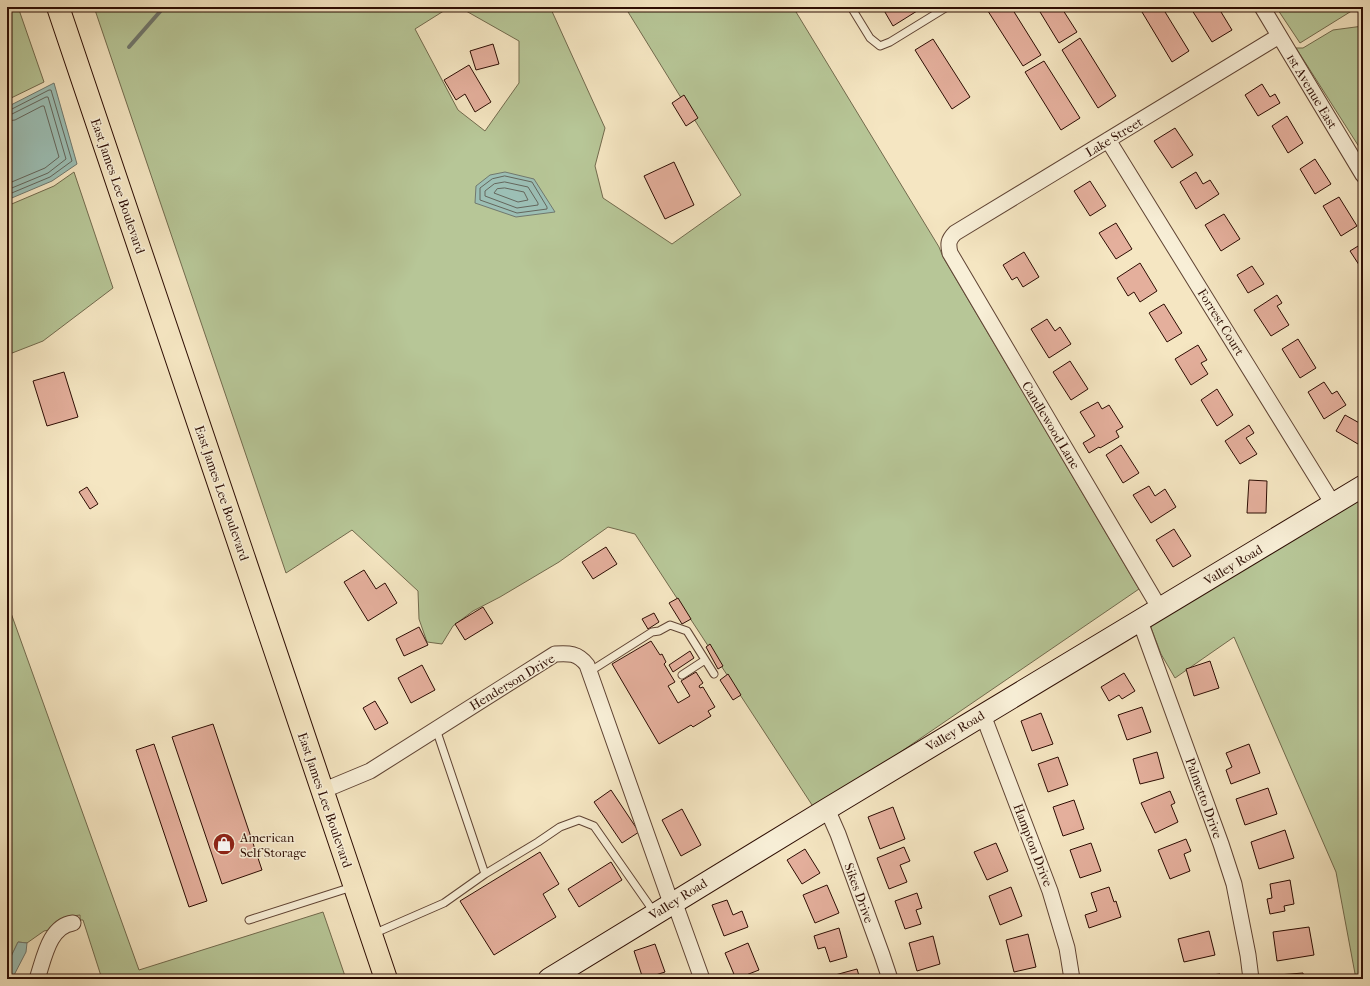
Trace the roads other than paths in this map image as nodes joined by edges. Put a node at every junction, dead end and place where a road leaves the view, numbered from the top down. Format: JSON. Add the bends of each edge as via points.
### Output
{"nodes":[{"id":1,"x":58,"y":7,"type":"edge"},
{"id":2,"x":851,"y":7,"type":"edge"},
{"id":3,"x":947,"y":7,"type":"edge"},
{"id":4,"x":1262,"y":7,"type":"edge"},
{"id":5,"x":1280,"y":36,"type":"junction"},
{"id":6,"x":1108,"y":140,"type":"junction"},
{"id":7,"x":1363,"y":175,"type":"edge"},
{"id":8,"x":950,"y":239,"type":"joint"},
{"id":9,"x":1363,"y":486,"type":"edge"},
{"id":10,"x":1333,"y":504,"type":"junction"},
{"id":11,"x":1160,"y":609,"type":"junction"},
{"id":12,"x":1140,"y":621,"type":"junction"},
{"id":13,"x":705,"y":660,"type":"junction"},
{"id":14,"x":589,"y":672,"type":"junction"},
{"id":15,"x":714,"y":674,"type":"dead end"},
{"id":16,"x":682,"y":675,"type":"dead end"},
{"id":17,"x":982,"y":715,"type":"junction"},
{"id":18,"x":436,"y":729,"type":"junction"},
{"id":19,"x":322,"y":790,"type":"junction"},
{"id":20,"x":827,"y":809,"type":"junction"},
{"id":21,"x":485,"y":874,"type":"junction"},
{"id":22,"x":354,"y":887,"type":"junction"},
{"id":23,"x":667,"y":906,"type":"junction"},
{"id":24,"x":249,"y":920,"type":"dead end"},
{"id":25,"x":73,"y":923,"type":"dead end"},
{"id":26,"x":371,"y":935,"type":"junction"},
{"id":27,"x":37,"y":979,"type":"edge"},
{"id":28,"x":386,"y":979,"type":"edge"},
{"id":29,"x":549,"y":979,"type":"edge"},
{"id":30,"x":702,"y":979,"type":"edge"},
{"id":31,"x":890,"y":979,"type":"edge"},
{"id":32,"x":1072,"y":979,"type":"edge"},
{"id":33,"x":1251,"y":979,"type":"edge"}],
"edges":[{"from":1,"to":19,"type":"main road","name":"East James Lee Boulevard"},
{"from":2,"to":3,"type":"lane","via":[[870,38],[880,46]]},
{"from":4,"to":5,"type":"street","name":"1st Avenue East"},
{"from":5,"to":6,"type":"street","name":"Lake Street"},
{"from":5,"to":7,"type":"street","name":"1st Avenue East"},
{"from":6,"to":8,"type":"street","name":"Lake Street","via":[[955,233]]},
{"from":6,"to":10,"type":"street","name":"Forrest Court"},
{"from":8,"to":11,"type":"street","name":"Candlewood Lane","via":[[950,253]]},
{"from":9,"to":10,"type":"street","name":"Valley Road"},
{"from":10,"to":11,"type":"street","name":"Valley Road"},
{"from":11,"to":12,"type":"street","name":"Valley Road"},
{"from":12,"to":17,"type":"street","name":"Valley Road"},
{"from":12,"to":33,"type":"street","name":"Palmetto Drive","via":[[1234,884]]},
{"from":13,"to":14,"type":"lane","via":[[687,631],[670,625],[652,632]]},
{"from":13,"to":15,"type":"lane"},
{"from":13,"to":16,"type":"lane"},
{"from":14,"to":18,"type":"street","name":"Henderson Drive","via":[[587,665],[579,656],[567,653],[554,654]]},
{"from":14,"to":23,"type":"street","name":"Henderson Drive"},
{"from":17,"to":20,"type":"street","name":"Valley Road"},
{"from":17,"to":32,"type":"street","name":"Hampton Drive","via":[[1050,891],[1067,948]]},
{"from":18,"to":19,"type":"street","name":"Henderson Drive","via":[[370,771]]},
{"from":18,"to":21,"type":"lane"},
{"from":19,"to":22,"type":"main road","name":"East James Lee Boulevard"},
{"from":20,"to":23,"type":"street","name":"Valley Road"},
{"from":20,"to":31,"type":"street","name":"Sikes Drive"},
{"from":21,"to":23,"type":"lane","via":[[560,827],[579,820],[594,826]]},
{"from":21,"to":26,"type":"lane","via":[[444,902]]},
{"from":22,"to":24,"type":"lane"},
{"from":22,"to":26,"type":"main road","name":"East James Lee Boulevard"},
{"from":23,"to":29,"type":"street","name":"Valley Road"},
{"from":23,"to":30,"type":"street","name":"Henderson Drive"},
{"from":25,"to":27,"type":"street","via":[[61,927],[53,936]]},
{"from":26,"to":28,"type":"main road","name":"East James Lee Boulevard"}]}
